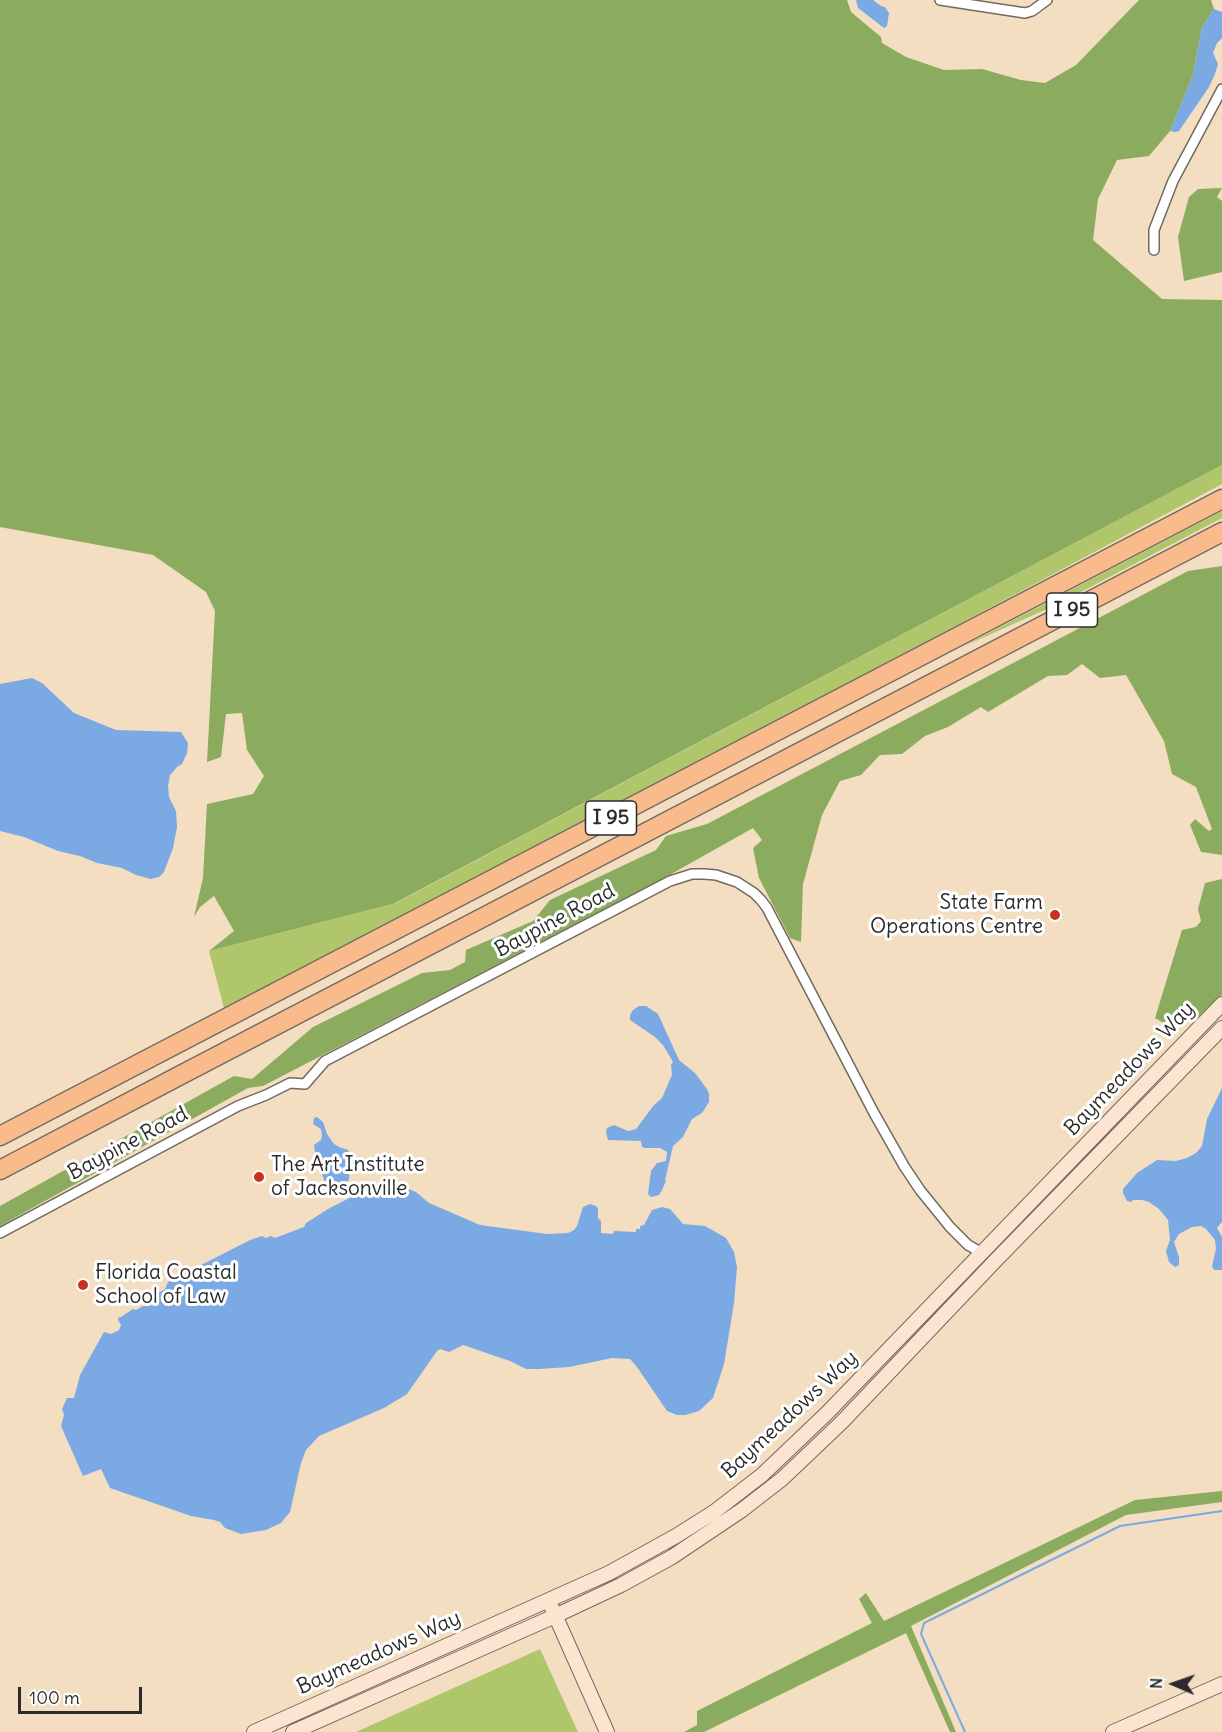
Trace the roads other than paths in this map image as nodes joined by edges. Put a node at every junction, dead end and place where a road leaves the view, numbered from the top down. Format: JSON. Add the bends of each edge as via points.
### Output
{"nodes":[{"id":1,"x":940,"y":0,"type":"edge"},
{"id":2,"x":1047,"y":0,"type":"edge"},
{"id":3,"x":1222,"y":89,"type":"edge"},
{"id":4,"x":1154,"y":250,"type":"dead end"},
{"id":5,"x":1222,"y":499,"type":"edge"},
{"id":6,"x":1222,"y":532,"type":"edge"},
{"id":7,"x":1222,"y":1004,"type":"edge"},
{"id":8,"x":1222,"y":1028,"type":"edge"},
{"id":9,"x":0,"y":1136,"type":"edge"},
{"id":10,"x":0,"y":1170,"type":"edge"},
{"id":11,"x":0,"y":1233,"type":"edge"},
{"id":12,"x":982,"y":1253,"type":"junction"},
{"id":13,"x":714,"y":1512,"type":"junction"},
{"id":14,"x":723,"y":1524,"type":"junction"},
{"id":15,"x":548,"y":1600,"type":"junction"},
{"id":16,"x":555,"y":1616,"type":"junction"},
{"id":17,"x":1222,"y":1684,"type":"edge"},
{"id":18,"x":254,"y":1732,"type":"edge"},
{"id":19,"x":293,"y":1732,"type":"edge"},
{"id":20,"x":607,"y":1732,"type":"edge"},
{"id":21,"x":1113,"y":1732,"type":"edge"}],
"edges":[{"from":1,"to":2,"type":"street","via":[[1025,13]]},
{"from":3,"to":4,"type":"street","via":[[1173,181],[1154,230]]},
{"from":5,"to":9,"type":"highway","number":"I 95"},
{"from":6,"to":10,"type":"highway","number":"I 95"},
{"from":7,"to":12,"type":"street","name":"Baymeadows Way"},
{"from":8,"to":14,"type":"street","name":"Baymeadows Way","via":[[842,1422],[782,1479]]},
{"from":11,"to":12,"type":"street","name":"Baypine Road","via":[[238,1106],[290,1083],[305,1084],[325,1061],[670,881],[704,874],[737,882],[761,900],[904,1166],[950,1227]]},
{"from":12,"to":13,"type":"street","name":"Baymeadows Way","via":[[804,1436]]},
{"from":13,"to":14,"type":"street"},
{"from":13,"to":15,"type":"street","name":"Baymeadows Way","via":[[609,1573]]},
{"from":14,"to":16,"type":"street","name":"Baymeadows Way","via":[[672,1557]]},
{"from":15,"to":16,"type":"street"},
{"from":15,"to":18,"type":"street","name":"Baymeadows Way"},
{"from":16,"to":19,"type":"street","name":"Baymeadows Way"},
{"from":16,"to":20,"type":"street"},
{"from":17,"to":21,"type":"street"}]}
